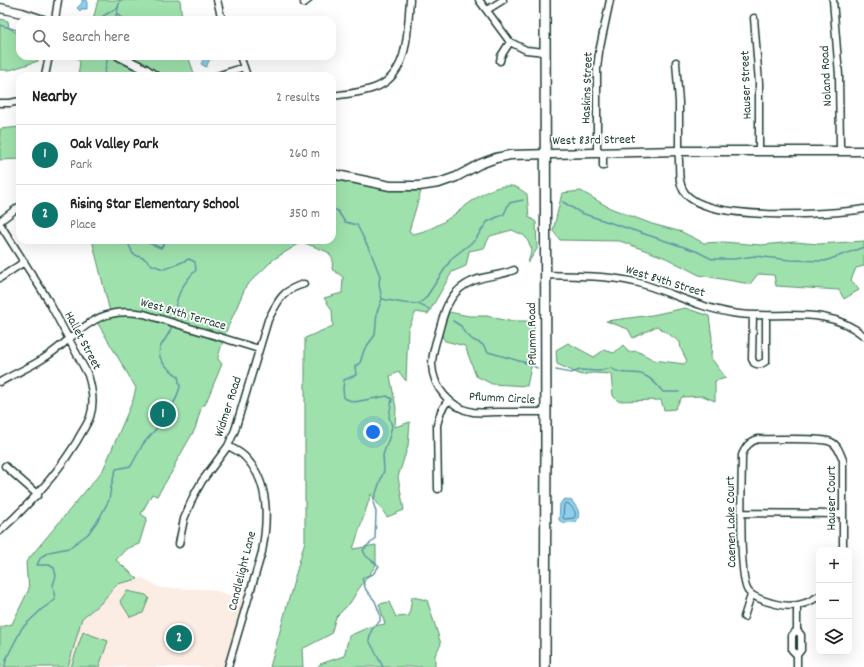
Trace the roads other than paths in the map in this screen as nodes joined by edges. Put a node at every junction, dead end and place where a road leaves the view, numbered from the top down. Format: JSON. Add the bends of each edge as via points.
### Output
{"nodes":[{"id":1,"x":58,"y":0,"type":"edge"},
{"id":2,"x":217,"y":0,"type":"edge"},
{"id":3,"x":410,"y":0,"type":"edge"},
{"id":4,"x":479,"y":0,"type":"edge"},
{"id":5,"x":503,"y":0,"type":"edge"},
{"id":6,"x":545,"y":0,"type":"edge"},
{"id":7,"x":610,"y":0,"type":"edge"},
{"id":8,"x":833,"y":0,"type":"edge"},
{"id":9,"x":0,"y":8,"type":"edge"},
{"id":10,"x":488,"y":10,"type":"junction"},
{"id":11,"x":31,"y":16,"type":"edge"},
{"id":12,"x":56,"y":16,"type":"edge"},
{"id":13,"x":221,"y":16,"type":"edge"},
{"id":14,"x":754,"y":18,"type":"dead end"},
{"id":15,"x":510,"y":42,"type":"junction"},
{"id":16,"x":545,"y":52,"type":"junction"},
{"id":17,"x":48,"y":60,"type":"edge"},
{"id":18,"x":127,"y":60,"type":"edge"},
{"id":19,"x":241,"y":60,"type":"edge"},
{"id":20,"x":500,"y":61,"type":"dead end"},
{"id":21,"x":676,"y":62,"type":"dead end"},
{"id":22,"x":244,"y":67,"type":"junction"},
{"id":23,"x":46,"y":72,"type":"edge"},
{"id":24,"x":149,"y":72,"type":"edge"},
{"id":25,"x":229,"y":72,"type":"edge"},
{"id":26,"x":246,"y":72,"type":"edge"},
{"id":27,"x":336,"y":95,"type":"edge"},
{"id":28,"x":16,"y":102,"type":"edge"},
{"id":29,"x":0,"y":103,"type":"edge"},
{"id":30,"x":678,"y":151,"type":"junction"},
{"id":31,"x":758,"y":151,"type":"junction"},
{"id":32,"x":838,"y":151,"type":"junction"},
{"id":33,"x":864,"y":151,"type":"edge"},
{"id":34,"x":600,"y":153,"type":"junction"},
{"id":35,"x":545,"y":154,"type":"junction"},
{"id":36,"x":603,"y":166,"type":"dead end"},
{"id":37,"x":336,"y":175,"type":"edge"},
{"id":38,"x":16,"y":209,"type":"edge"},
{"id":39,"x":864,"y":209,"type":"edge"},
{"id":40,"x":0,"y":222,"type":"edge"},
{"id":41,"x":24,"y":262,"type":"junction"},
{"id":42,"x":514,"y":270,"type":"dead end"},
{"id":43,"x":545,"y":275,"type":"junction"},
{"id":44,"x":0,"y":278,"type":"edge"},
{"id":45,"x":304,"y":284,"type":"dead end"},
{"id":46,"x":753,"y":316,"type":"junction"},
{"id":47,"x":766,"y":316,"type":"junction"},
{"id":48,"x":863,"y":334,"type":"edge"},
{"id":49,"x":68,"y":339,"type":"junction"},
{"id":50,"x":258,"y":349,"type":"junction"},
{"id":51,"x":0,"y":382,"type":"edge"},
{"id":52,"x":448,"y":400,"type":"junction"},
{"id":53,"x":546,"y":412,"type":"junction"},
{"id":54,"x":228,"y":446,"type":"junction"},
{"id":55,"x":838,"y":448,"type":"joint"},
{"id":56,"x":6,"y":466,"type":"dead end"},
{"id":57,"x":438,"y":489,"type":"dead end"},
{"id":58,"x":38,"y":495,"type":"junction"},
{"id":59,"x":742,"y":513,"type":"junction"},
{"id":60,"x":843,"y":514,"type":"junction"},
{"id":61,"x":0,"y":531,"type":"edge"},
{"id":62,"x":179,"y":544,"type":"dead end"},
{"id":63,"x":843,"y":547,"type":"edge"},
{"id":64,"x":751,"y":594,"type":"junction"},
{"id":65,"x":816,"y":598,"type":"edge"},
{"id":66,"x":797,"y":606,"type":"junction"},
{"id":67,"x":744,"y":617,"type":"dead end"},
{"id":68,"x":797,"y":630,"type":"junction"},
{"id":69,"x":797,"y":655,"type":"junction"},
{"id":70,"x":228,"y":667,"type":"edge"},
{"id":71,"x":545,"y":667,"type":"edge"},
{"id":72,"x":797,"y":667,"type":"edge"}],
"edges":[{"from":1,"to":12,"type":"street"},
{"from":2,"to":13,"type":"street"},
{"from":3,"to":27,"type":"street","via":[[404,55],[390,79],[375,88]]},
{"from":4,"to":10,"type":"street"},
{"from":5,"to":10,"type":"street"},
{"from":6,"to":16,"type":"main road","name":"Pflumm Road"},
{"from":7,"to":34,"type":"street","name":"Haskins Street","via":[[597,69]]},
{"from":8,"to":32,"type":"street","name":"Noland Road","via":[[839,75]]},
{"from":9,"to":11,"type":"street"},
{"from":10,"to":15,"type":"street"},
{"from":14,"to":31,"type":"street","name":"Hauser Street","via":[[759,83]]},
{"from":15,"to":16,"type":"street","via":[[526,50]]},
{"from":15,"to":20,"type":"street"},
{"from":16,"to":35,"type":"main road","name":"Pflumm Road"},
{"from":17,"to":23,"type":"street"},
{"from":18,"to":24,"type":"street"},
{"from":19,"to":22,"type":"street"},
{"from":21,"to":30,"type":"street","via":[[679,102]]},
{"from":22,"to":25,"type":"street"},
{"from":22,"to":26,"type":"street"},
{"from":28,"to":29,"type":"street"},
{"from":30,"to":31,"type":"street","name":"West 83rd Street"},
{"from":30,"to":34,"type":"street","name":"West 83rd Street"},
{"from":30,"to":39,"type":"street","via":[[683,191],[699,204],[777,214],[813,214]]},
{"from":31,"to":32,"type":"street","name":"West 83rd Street"},
{"from":32,"to":33,"type":"street","name":"West 83rd Street"},
{"from":34,"to":35,"type":"street","name":"West 83rd Street"},
{"from":34,"to":36,"type":"street","name":"Haskins Street"},
{"from":35,"to":37,"type":"street","name":"West 83rd Street","via":[[496,158],[456,178],[420,186],[390,186]]},
{"from":35,"to":43,"type":"main road","name":"Pflumm Road"},
{"from":38,"to":40,"type":"street","name":"Hallet Street"},
{"from":40,"to":41,"type":"street","name":"Hallet Street"},
{"from":41,"to":44,"type":"street"},
{"from":41,"to":49,"type":"street","name":"Hallet Street"},
{"from":42,"to":52,"type":"street","name":"Pflumm Circle","via":[[473,280],[457,291],[448,303],[434,348],[432,365],[436,383]]},
{"from":43,"to":46,"type":"street","name":"West 84th Street","via":[[619,279],[651,287],[716,310]]},
{"from":43,"to":53,"type":"main road","name":"Pflumm Road"},
{"from":45,"to":50,"type":"street","name":"Widmer Road","via":[[285,292],[275,306]]},
{"from":46,"to":47,"type":"street","name":"West 84th Street"},
{"from":46,"to":47,"type":"street","via":[[752,359],[757,365],[766,361]]},
{"from":47,"to":48,"type":"street","name":"West 84th Street","via":[[826,317],[847,324]]},
{"from":49,"to":50,"type":"street","name":"West 84th Terrace","via":[[92,320],[117,312],[135,312]]},
{"from":49,"to":51,"type":"street","name":"West 84th Terrace","via":[[41,360]]},
{"from":49,"to":58,"type":"street","name":"Hallet Street","via":[[92,387],[90,416],[66,459]]},
{"from":50,"to":54,"type":"street","name":"Widmer Road","via":[[242,410]]},
{"from":52,"to":53,"type":"street","name":"Pflumm Circle","via":[[456,406],[474,412]]},
{"from":52,"to":57,"type":"street","via":[[437,425]]},
{"from":53,"to":71,"type":"main road","name":"Pflumm Road"},
{"from":54,"to":62,"type":"street","name":"Widmer Road","via":[[202,480],[193,497],[184,519]]},
{"from":54,"to":70,"type":"street","name":"Candlelight Lane","via":[[243,454],[261,479],[266,512],[266,533],[262,552]]},
{"from":55,"to":59,"type":"street","name":"Caenen Lake Court","via":[[831,442],[820,440],[750,442],[742,455]]},
{"from":55,"to":60,"type":"street","name":"Hauser Court","via":[[843,460]]},
{"from":56,"to":58,"type":"street"},
{"from":58,"to":61,"type":"street","name":"Hallet Street"},
{"from":59,"to":60,"type":"street"},
{"from":59,"to":64,"type":"street","name":"Caenen Lake Court","via":[[743,569],[745,585]]},
{"from":60,"to":63,"type":"street","name":"Hauser Court"},
{"from":64,"to":66,"type":"street","via":[[772,603]]},
{"from":64,"to":67,"type":"street"},
{"from":65,"to":66,"type":"street"},
{"from":66,"to":68,"type":"street"},
{"from":68,"to":69,"type":"street","via":[[801,635],[801,650]]},
{"from":68,"to":69,"type":"street","via":[[792,635],[792,650]]},
{"from":69,"to":72,"type":"street"}]}
